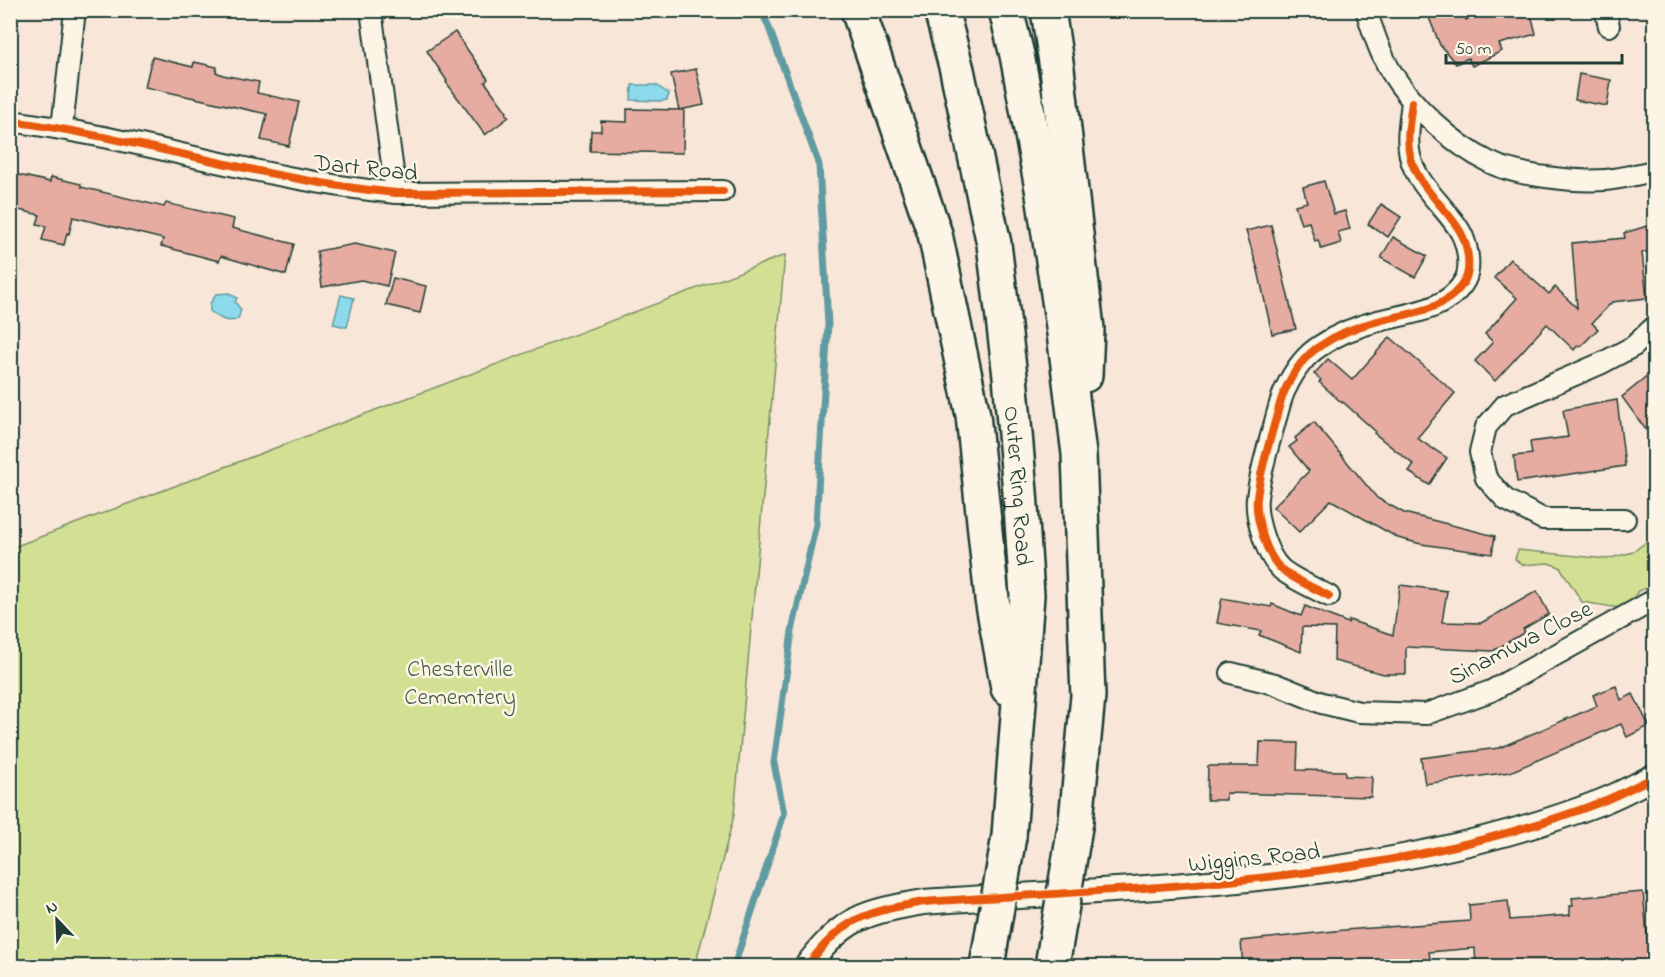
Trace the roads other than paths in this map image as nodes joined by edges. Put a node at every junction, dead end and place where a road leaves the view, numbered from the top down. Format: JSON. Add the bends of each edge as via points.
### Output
{"nodes":[{"id":1,"x":75,"y":10,"type":"edge"},
{"id":2,"x":371,"y":10,"type":"edge"},
{"id":3,"x":858,"y":10,"type":"edge"},
{"id":4,"x":941,"y":10,"type":"edge"},
{"id":5,"x":1006,"y":10,"type":"edge"},
{"id":6,"x":1048,"y":10,"type":"edge"},
{"id":7,"x":1366,"y":10,"type":"edge"},
{"id":8,"x":1412,"y":102,"type":"junction"},
{"id":9,"x":10,"y":121,"type":"edge"},
{"id":10,"x":62,"y":128,"type":"junction"},
{"id":11,"x":1654,"y":171,"type":"edge"},
{"id":12,"x":723,"y":190,"type":"dead end"},
{"id":13,"x":396,"y":193,"type":"junction"},
{"id":14,"x":1654,"y":327,"type":"edge"},
{"id":15,"x":1079,"y":454,"type":"junction"},
{"id":16,"x":1625,"y":519,"type":"dead end"},
{"id":17,"x":1329,"y":596,"type":"dead end"},
{"id":18,"x":1654,"y":600,"type":"edge"},
{"id":19,"x":1231,"y":673,"type":"dead end"},
{"id":20,"x":1017,"y":737,"type":"junction"},
{"id":21,"x":1654,"y":777,"type":"edge"},
{"id":22,"x":807,"y":966,"type":"edge"},
{"id":23,"x":987,"y":966,"type":"edge"},
{"id":24,"x":1052,"y":966,"type":"edge"}],
"edges":[{"from":1,"to":10,"type":"street"},
{"from":2,"to":13,"type":"street"},
{"from":3,"to":20,"type":"highway","via":[[935,234],[973,415],[992,599]]},
{"from":4,"to":20,"type":"highway","name":"Outer Ring Road","via":[[994,244],[1010,376],[1027,595]]},
{"from":5,"to":15,"type":"highway","via":[[1042,188]]},
{"from":6,"to":15,"type":"highway","via":[[1087,329]]},
{"from":7,"to":8,"type":"street","via":[[1385,61]]},
{"from":8,"to":11,"type":"street","via":[[1451,137],[1489,163],[1539,177],[1605,180]]},
{"from":8,"to":17,"type":"street","via":[[1410,156],[1421,179],[1461,232],[1468,264],[1466,279],[1452,296],[1425,311],[1377,321],[1340,335],[1301,362],[1284,390],[1257,499],[1261,530],[1281,569]]},
{"from":9,"to":10,"type":"street","name":"Dart Road"},
{"from":10,"to":13,"type":"street","name":"Dart Road","via":[[344,188]]},
{"from":12,"to":13,"type":"street","name":"Dart Road"},
{"from":14,"to":16,"type":"street","via":[[1634,346],[1602,363],[1505,405],[1486,427],[1479,452],[1486,478],[1506,500],[1543,519]]},
{"from":15,"to":24,"type":"highway","bridge":true,"via":[[1088,696],[1076,821]]},
{"from":18,"to":19,"type":"street","name":"Sinamuva Close","via":[[1491,691],[1426,714],[1359,712]]},
{"from":20,"to":23,"type":"highway","name":"Outer Ring Road","bridge":true,"via":[[1009,836]]},
{"from":21,"to":22,"type":"street","name":"Wiggins Road","via":[[1602,802],[1539,823],[1453,847],[1353,866],[1266,879],[924,902],[880,910],[847,924]]}]}
